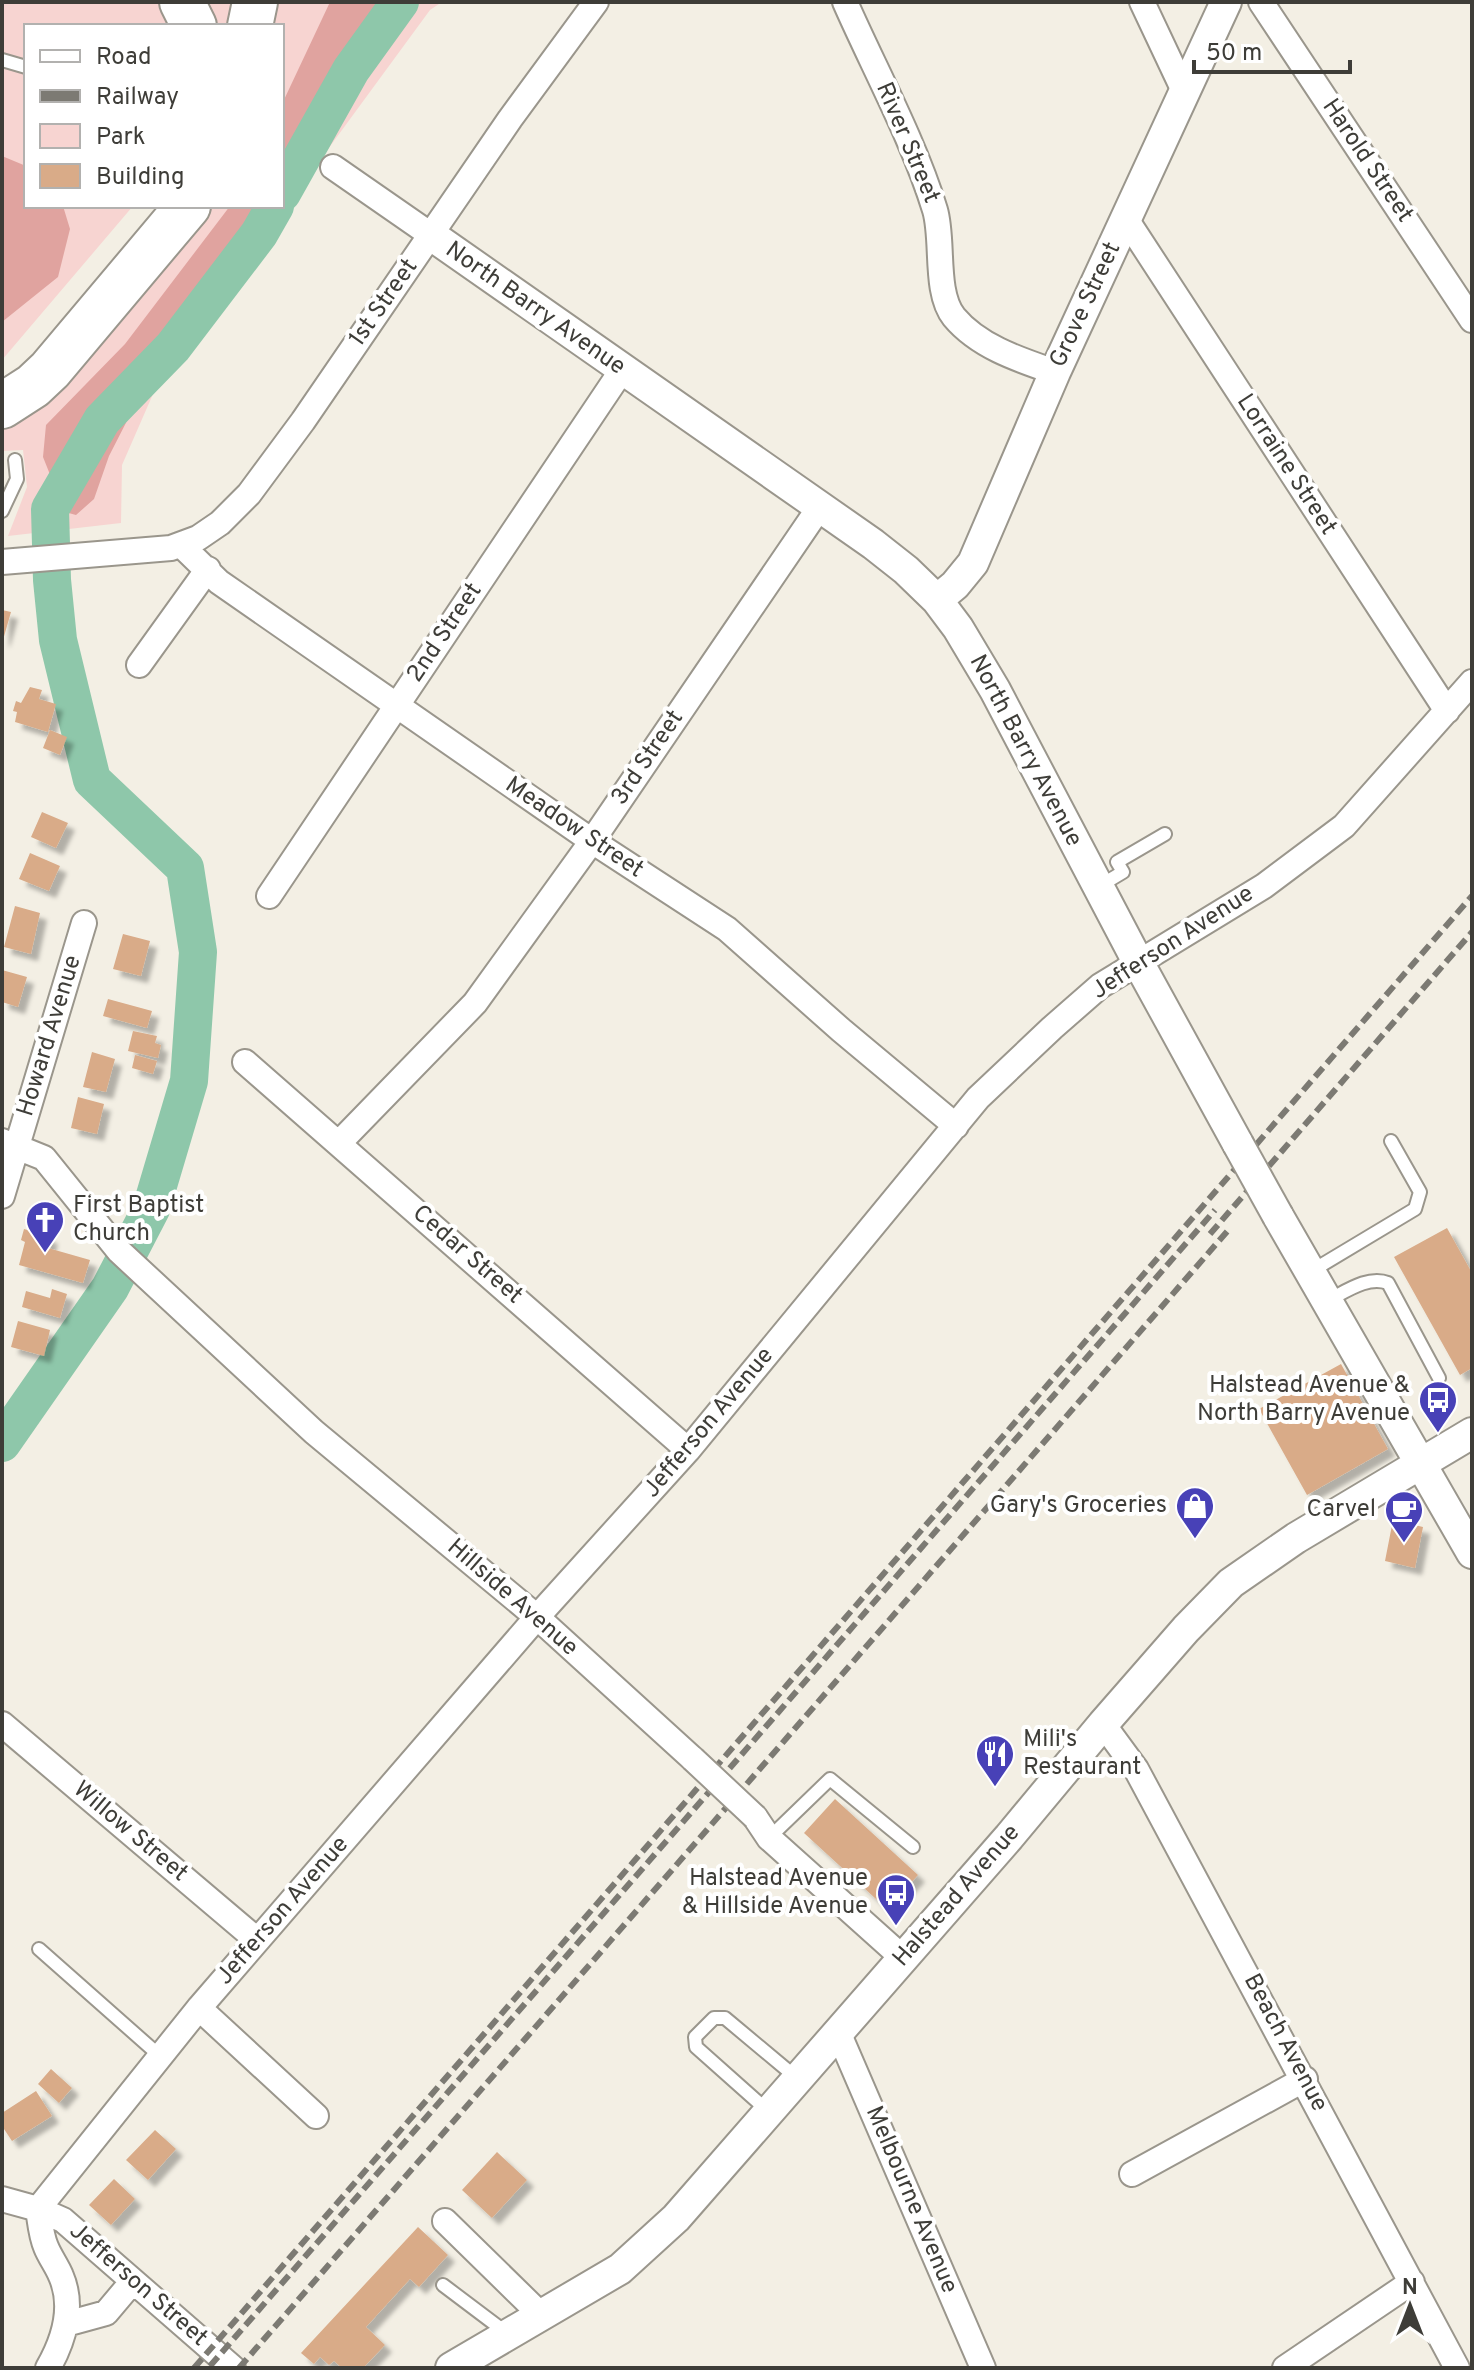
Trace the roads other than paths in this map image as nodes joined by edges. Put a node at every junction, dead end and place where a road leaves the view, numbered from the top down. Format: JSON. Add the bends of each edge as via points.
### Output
{"nodes":[{"id":1,"x":182,"y":2,"type":"edge"},
{"id":2,"x":255,"y":2,"type":"edge"},
{"id":3,"x":596,"y":2,"type":"edge"},
{"id":4,"x":845,"y":2,"type":"edge"},
{"id":5,"x":1142,"y":2,"type":"edge"},
{"id":6,"x":1226,"y":2,"type":"edge"},
{"id":7,"x":1261,"y":2,"type":"edge"},
{"id":8,"x":193,"y":24,"type":"edge"},
{"id":9,"x":250,"y":24,"type":"edge"},
{"id":10,"x":2,"y":60,"type":"edge"},
{"id":11,"x":24,"y":66,"type":"edge"},
{"id":12,"x":1184,"y":91,"type":"junction"},
{"id":13,"x":333,"y":167,"type":"dead end"},
{"id":14,"x":157,"y":208,"type":"edge"},
{"id":15,"x":186,"y":208,"type":"edge"},
{"id":16,"x":1126,"y":219,"type":"junction"},
{"id":17,"x":431,"y":235,"type":"junction"},
{"id":18,"x":1472,"y":320,"type":"edge"},
{"id":19,"x":622,"y":370,"type":"junction"},
{"id":20,"x":1055,"y":372,"type":"junction"},
{"id":21,"x":2,"y":380,"type":"edge"},
{"id":22,"x":2,"y":406,"type":"edge"},
{"id":23,"x":15,"y":460,"type":"dead end"},
{"id":24,"x":819,"y":508,"type":"junction"},
{"id":25,"x":2,"y":511,"type":"edge"},
{"id":26,"x":181,"y":545,"type":"junction"},
{"id":27,"x":20,"y":561,"type":"edge"},
{"id":28,"x":208,"y":569,"type":"junction"},
{"id":29,"x":937,"y":600,"type":"junction"},
{"id":30,"x":139,"y":665,"type":"dead end"},
{"id":31,"x":1472,"y":682,"type":"edge"},
{"id":32,"x":396,"y":706,"type":"junction"},
{"id":33,"x":1447,"y":711,"type":"junction"},
{"id":34,"x":1165,"y":834,"type":"dead end"},
{"id":35,"x":592,"y":841,"type":"junction"},
{"id":36,"x":1098,"y":887,"type":"junction"},
{"id":37,"x":269,"y":896,"type":"dead end"},
{"id":38,"x":84,"y":923,"type":"dead end"},
{"id":39,"x":1138,"y":962,"type":"junction"},
{"id":40,"x":245,"y":1062,"type":"dead end"},
{"id":41,"x":956,"y":1126,"type":"junction"},
{"id":42,"x":1391,"y":1141,"type":"dead end"},
{"id":43,"x":10,"y":1143,"type":"edge"},
{"id":44,"x":339,"y":1143,"type":"junction"},
{"id":45,"x":2,"y":1196,"type":"edge"},
{"id":46,"x":1310,"y":1272,"type":"junction"},
{"id":47,"x":1327,"y":1301,"type":"junction"},
{"id":48,"x":1439,"y":1378,"type":"dead end"},
{"id":49,"x":1472,"y":1433,"type":"edge"},
{"id":50,"x":688,"y":1450,"type":"junction"},
{"id":51,"x":1421,"y":1462,"type":"junction"},
{"id":52,"x":1472,"y":1553,"type":"edge"},
{"id":53,"x":537,"y":1617,"type":"junction"},
{"id":54,"x":2,"y":1724,"type":"edge"},
{"id":55,"x":1103,"y":1724,"type":"junction"},
{"id":56,"x":762,"y":1827,"type":"junction"},
{"id":57,"x":913,"y":1847,"type":"dead end"},
{"id":58,"x":257,"y":1940,"type":"junction"},
{"id":59,"x":39,"y":1949,"type":"dead end"},
{"id":60,"x":903,"y":1958,"type":"junction"},
{"id":61,"x":199,"y":2008,"type":"junction"},
{"id":62,"x":838,"y":2032,"type":"junction"},
{"id":63,"x":160,"y":2056,"type":"junction"},
{"id":64,"x":798,"y":2079,"type":"junction"},
{"id":65,"x":1305,"y":2079,"type":"junction"},
{"id":66,"x":769,"y":2112,"type":"junction"},
{"id":67,"x":316,"y":2116,"type":"dead end"},
{"id":68,"x":1132,"y":2174,"type":"dead end"},
{"id":69,"x":2,"y":2199,"type":"edge"},
{"id":70,"x":38,"y":2209,"type":"junction"},
{"id":71,"x":445,"y":2221,"type":"dead end"},
{"id":72,"x":133,"y":2281,"type":"junction"},
{"id":73,"x":1412,"y":2282,"type":"junction"},
{"id":74,"x":443,"y":2285,"type":"dead end"},
{"id":75,"x":540,"y":2314,"type":"junction"},
{"id":76,"x":66,"y":2324,"type":"junction"},
{"id":77,"x":508,"y":2334,"type":"junction"},
{"id":78,"x":465,"y":2364,"type":"edge"},
{"id":79,"x":48,"y":2368,"type":"edge"},
{"id":80,"x":233,"y":2368,"type":"edge"},
{"id":81,"x":983,"y":2368,"type":"edge"},
{"id":82,"x":1285,"y":2368,"type":"edge"},
{"id":83,"x":1457,"y":2368,"type":"edge"}],
"edges":[{"from":1,"to":8,"type":"highway"},
{"from":2,"to":9,"type":"highway"},
{"from":3,"to":17,"type":"street","name":"1st Street"},
{"from":4,"to":20,"type":"street","name":"River Street","via":[[936,213],[945,298],[953,316],[980,339]]},
{"from":5,"to":12,"type":"street"},
{"from":6,"to":12,"type":"street","name":"Grove Street"},
{"from":7,"to":18,"type":"street","name":"Harold Street"},
{"from":10,"to":11,"type":"lane"},
{"from":12,"to":16,"type":"street","name":"Grove Street"},
{"from":13,"to":17,"type":"street","name":"North Barry Avenue"},
{"from":14,"to":21,"type":"highway","via":[[47,338]]},
{"from":15,"to":22,"type":"highway","via":[[50,370]]},
{"from":16,"to":20,"type":"street","name":"Grove Street"},
{"from":16,"to":33,"type":"street","name":"Lorraine Street"},
{"from":17,"to":19,"type":"street","name":"North Barry Avenue"},
{"from":17,"to":26,"type":"street","name":"1st Street","via":[[249,494],[220,523]]},
{"from":19,"to":24,"type":"street","name":"North Barry Avenue"},
{"from":19,"to":32,"type":"street","name":"2nd Street"},
{"from":20,"to":29,"type":"street","name":"Grove Street","via":[[973,563]]},
{"from":23,"to":25,"type":"lane","via":[[17,479]]},
{"from":24,"to":29,"type":"street","name":"North Barry Avenue","via":[[884,553]]},
{"from":24,"to":35,"type":"street","name":"3rd Street"},
{"from":26,"to":27,"type":"street"},
{"from":26,"to":28,"type":"street","name":"Meadow Street"},
{"from":28,"to":30,"type":"street"},
{"from":28,"to":32,"type":"street","name":"Meadow Street","via":[[219,582]]},
{"from":29,"to":36,"type":"street","name":"North Barry Avenue","via":[[995,690]]},
{"from":31,"to":33,"type":"street","name":"Jefferson Avenue"},
{"from":32,"to":35,"type":"street","name":"Meadow Street"},
{"from":32,"to":37,"type":"street","name":"2nd Street"},
{"from":33,"to":39,"type":"street","name":"Jefferson Avenue","via":[[1344,826],[1264,886]]},
{"from":34,"to":36,"type":"lane","via":[[1117,862],[1123,872]]},
{"from":35,"to":41,"type":"street","name":"Meadow Street","via":[[727,929]]},
{"from":35,"to":44,"type":"street","name":"3rd Street","via":[[475,1003]]},
{"from":36,"to":39,"type":"street","name":"North Barry Avenue"},
{"from":38,"to":43,"type":"street","name":"Howard Avenue"},
{"from":39,"to":41,"type":"street","name":"Jefferson Avenue","via":[[1100,986],[1052,1028]]},
{"from":39,"to":46,"type":"street","name":"North Barry Avenue","bridge":true},
{"from":40,"to":44,"type":"street","name":"Cedar Street"},
{"from":41,"to":50,"type":"street","name":"Jefferson Avenue"},
{"from":42,"to":46,"type":"lane","via":[[1420,1201],[1415,1209]]},
{"from":43,"to":45,"type":"street","name":"Howard Avenue"},
{"from":43,"to":53,"type":"street","name":"Hillside Avenue","via":[[44,1158],[143,1273],[314,1432]]},
{"from":44,"to":50,"type":"street","name":"Cedar Street"},
{"from":46,"to":47,"type":"street","name":"North Barry Avenue"},
{"from":47,"to":48,"type":"lane","via":[[1369,1281],[1388,1283]]},
{"from":47,"to":51,"type":"street","name":"North Barry Avenue"},
{"from":49,"to":51,"type":"street","name":"Halstead Avenue"},
{"from":50,"to":53,"type":"street","name":"Jefferson Avenue"},
{"from":51,"to":52,"type":"street","name":"North Barry Avenue"},
{"from":51,"to":55,"type":"street","name":"Halstead Avenue","via":[[1231,1583]]},
{"from":53,"to":56,"type":"street","name":"Hillside Avenue","bridge":true},
{"from":53,"to":58,"type":"street","name":"Jefferson Avenue"},
{"from":54,"to":58,"type":"street","name":"Willow Street"},
{"from":55,"to":60,"type":"street","name":"Halstead Avenue"},
{"from":55,"to":65,"type":"street","name":"Beach Avenue","via":[[1136,1769]]},
{"from":56,"to":57,"type":"lane","via":[[830,1779]]},
{"from":56,"to":60,"type":"street","name":"Hillside Avenue"},
{"from":58,"to":61,"type":"street","name":"Jefferson Avenue"},
{"from":59,"to":63,"type":"lane"},
{"from":60,"to":62,"type":"street","name":"Halstead Avenue"},
{"from":61,"to":63,"type":"street","name":"Jefferson Avenue"},
{"from":61,"to":67,"type":"street"},
{"from":62,"to":64,"type":"street","name":"Halstead Avenue"},
{"from":62,"to":81,"type":"street","name":"Melbourne Avenue"},
{"from":63,"to":70,"type":"street","name":"Jefferson Avenue"},
{"from":64,"to":66,"type":"street","name":"Halstead Avenue"},
{"from":64,"to":66,"type":"lane","via":[[725,2018],[714,2018],[695,2037],[696,2047]]},
{"from":65,"to":68,"type":"street"},
{"from":65,"to":73,"type":"street","name":"Beach Avenue"},
{"from":66,"to":75,"type":"street","name":"Halstead Avenue","via":[[676,2218],[620,2269]]},
{"from":69,"to":70,"type":"street"},
{"from":70,"to":72,"type":"street","name":"Jefferson Street","via":[[63,2220]]},
{"from":70,"to":76,"type":"street","via":[[45,2245],[62,2278]]},
{"from":71,"to":75,"type":"street"},
{"from":72,"to":76,"type":"street","via":[[106,2313]]},
{"from":72,"to":80,"type":"street","name":"Jefferson Street"},
{"from":73,"to":82,"type":"street"},
{"from":73,"to":83,"type":"street","name":"Beach Avenue"},
{"from":74,"to":77,"type":"lane"},
{"from":75,"to":77,"type":"street","name":"Halstead Avenue"},
{"from":76,"to":79,"type":"street"},
{"from":77,"to":78,"type":"street","name":"Halstead Avenue"}]}
